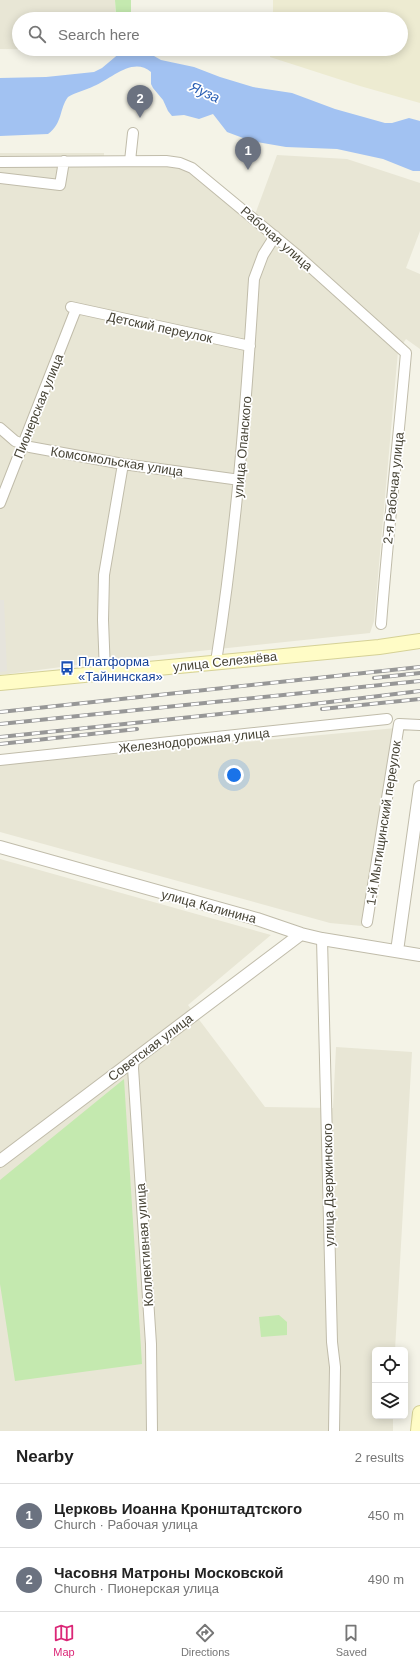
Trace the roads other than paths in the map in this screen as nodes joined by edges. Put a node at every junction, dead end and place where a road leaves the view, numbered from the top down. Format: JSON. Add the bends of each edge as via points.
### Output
{"nodes":[{"id":1,"x":134,"y":133,"type":"dead end"},
{"id":2,"x":64,"y":161,"type":"junction"},
{"id":3,"x":130,"y":161,"type":"junction"},
{"id":4,"x":0,"y":162,"type":"edge"},
{"id":5,"x":0,"y":178,"type":"edge"},
{"id":6,"x":275,"y":236,"type":"junction"},
{"id":7,"x":74,"y":308,"type":"joint"},
{"id":8,"x":250,"y":346,"type":"junction"},
{"id":9,"x":406,"y":354,"type":"joint"},
{"id":10,"x":0,"y":428,"type":"edge"},
{"id":11,"x":23,"y":444,"type":"junction"},
{"id":12,"x":123,"y":464,"type":"junction"},
{"id":13,"x":240,"y":480,"type":"junction"},
{"id":14,"x":0,"y":503,"type":"edge"},
{"id":15,"x":381,"y":624,"type":"dead end"},
{"id":16,"x":420,"y":641,"type":"edge"},
{"id":17,"x":216,"y":662,"type":"junction"},
{"id":18,"x":105,"y":673,"type":"junction"},
{"id":19,"x":0,"y":684,"type":"edge"},
{"id":20,"x":387,"y":719,"type":"dead end"},
{"id":21,"x":420,"y":725,"type":"edge"},
{"id":22,"x":0,"y":760,"type":"edge"},
{"id":23,"x":420,"y":787,"type":"edge"},
{"id":24,"x":0,"y":847,"type":"edge"},
{"id":25,"x":367,"y":922,"type":"dead end"},
{"id":26,"x":301,"y":934,"type":"junction"},
{"id":27,"x":322,"y":939,"type":"junction"},
{"id":28,"x":397,"y":951,"type":"junction"},
{"id":29,"x":420,"y":955,"type":"edge"},
{"id":30,"x":134,"y":1059,"type":"junction"},
{"id":31,"x":0,"y":1162,"type":"edge"},
{"id":32,"x":420,"y":1413,"type":"edge"},
{"id":33,"x":152,"y":1431,"type":"edge"},
{"id":34,"x":334,"y":1431,"type":"edge"},
{"id":35,"x":418,"y":1431,"type":"edge"}],
"edges":[{"from":1,"to":3,"type":"street"},
{"from":2,"to":3,"type":"street","name":"Рабочая улица"},
{"from":2,"to":4,"type":"street","name":"Рабочая улица"},
{"from":2,"to":5,"type":"street","via":[[60,185]]},
{"from":3,"to":6,"type":"street","name":"Рабочая улица","via":[[166,161],[192,168]]},
{"from":6,"to":8,"type":"street","name":"улица Опанского","via":[[263,255],[254,279]]},
{"from":6,"to":9,"type":"street","name":"Рабочая улица"},
{"from":7,"to":8,"type":"street","name":"Детский переулок"},
{"from":7,"to":11,"type":"street","name":"Пионерская улица"},
{"from":8,"to":13,"type":"street","name":"улица Опанского"},
{"from":9,"to":15,"type":"street","name":"2-я Рабочая улица"},
{"from":10,"to":11,"type":"street","name":"Комсомольская улица","via":[[9,437]]},
{"from":11,"to":12,"type":"street","name":"Комсомольская улица"},
{"from":11,"to":14,"type":"street","name":"Пионерская улица"},
{"from":12,"to":13,"type":"street","name":"Комсомольская улица"},
{"from":12,"to":18,"type":"street","via":[[104,575]]},
{"from":13,"to":17,"type":"street","name":"улица Опанского"},
{"from":16,"to":17,"type":"main road","name":"улица Селезнёва"},
{"from":17,"to":18,"type":"main road","name":"улица Селезнёва"},
{"from":18,"to":19,"type":"main road","name":"улица Селезнёва"},
{"from":20,"to":22,"type":"street","name":"Железнодорожная улица"},
{"from":21,"to":25,"type":"street","name":"1-й Мытищинский переулок","via":[[399,724]]},
{"from":23,"to":28,"type":"street"},
{"from":24,"to":26,"type":"street","name":"улица Калинина","via":[[257,919]]},
{"from":26,"to":27,"type":"street","name":"улица Калинина"},
{"from":26,"to":30,"type":"street","name":"Советская улица"},
{"from":27,"to":28,"type":"street","name":"улица Калинина"},
{"from":27,"to":34,"type":"street","name":"улица Дзержинского","via":[[332,1342],[335,1367]]},
{"from":28,"to":29,"type":"street","name":"улица Калинина"},
{"from":30,"to":31,"type":"street","name":"Советская улица"},
{"from":30,"to":33,"type":"street","name":"Коллективная улица","via":[[150,1344]]},
{"from":32,"to":35,"type":"main road"}]}
